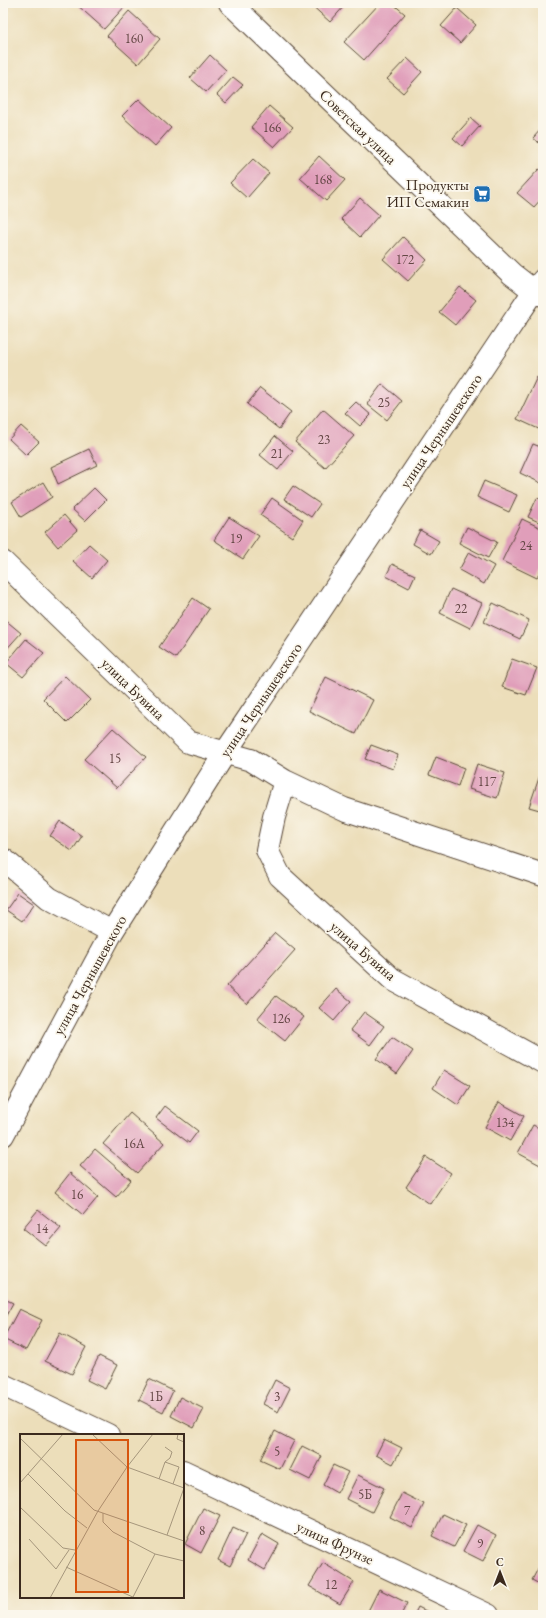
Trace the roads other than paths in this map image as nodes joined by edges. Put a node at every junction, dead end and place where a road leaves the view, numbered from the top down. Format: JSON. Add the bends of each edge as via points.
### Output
{"nodes":[{"id":1,"x":230,"y":3,"type":"edge"},
{"id":2,"x":540,"y":289,"type":"edge"},
{"id":3,"x":3,"y":562,"type":"edge"},
{"id":4,"x":225,"y":753,"type":"junction"},
{"id":5,"x":285,"y":781,"type":"junction"},
{"id":6,"x":3,"y":859,"type":"edge"},
{"id":7,"x":543,"y":875,"type":"edge"},
{"id":8,"x":112,"y":932,"type":"junction"},
{"id":9,"x":543,"y":1062,"type":"edge"},
{"id":10,"x":3,"y":1135,"type":"edge"},
{"id":11,"x":3,"y":1385,"type":"edge"},
{"id":12,"x":106,"y":1434,"type":"edge"},
{"id":13,"x":184,"y":1471,"type":"edge"},
{"id":14,"x":488,"y":1615,"type":"edge"}],
"edges":[{"from":1,"to":2,"type":"street","name":"Советская улица","via":[[512,274]]},
{"from":2,"to":4,"type":"street","name":"улица Чернышевского"},
{"from":3,"to":4,"type":"street","name":"улица Бувина","via":[[188,742]]},
{"from":4,"to":5,"type":"street","name":"улица Бувина","via":[[251,760]]},
{"from":4,"to":8,"type":"street","name":"улица Чернышевского"},
{"from":5,"to":7,"type":"street","name":"улица Бувина","via":[[344,809]]},
{"from":5,"to":9,"type":"street","name":"улица Бувина","via":[[267,850],[280,876],[392,979]]},
{"from":6,"to":8,"type":"street","via":[[49,898]]},
{"from":8,"to":10,"type":"street","name":"улица Чернышевского"},
{"from":11,"to":12,"type":"street"},
{"from":13,"to":14,"type":"street","name":"улица Фрунзе"}]}
